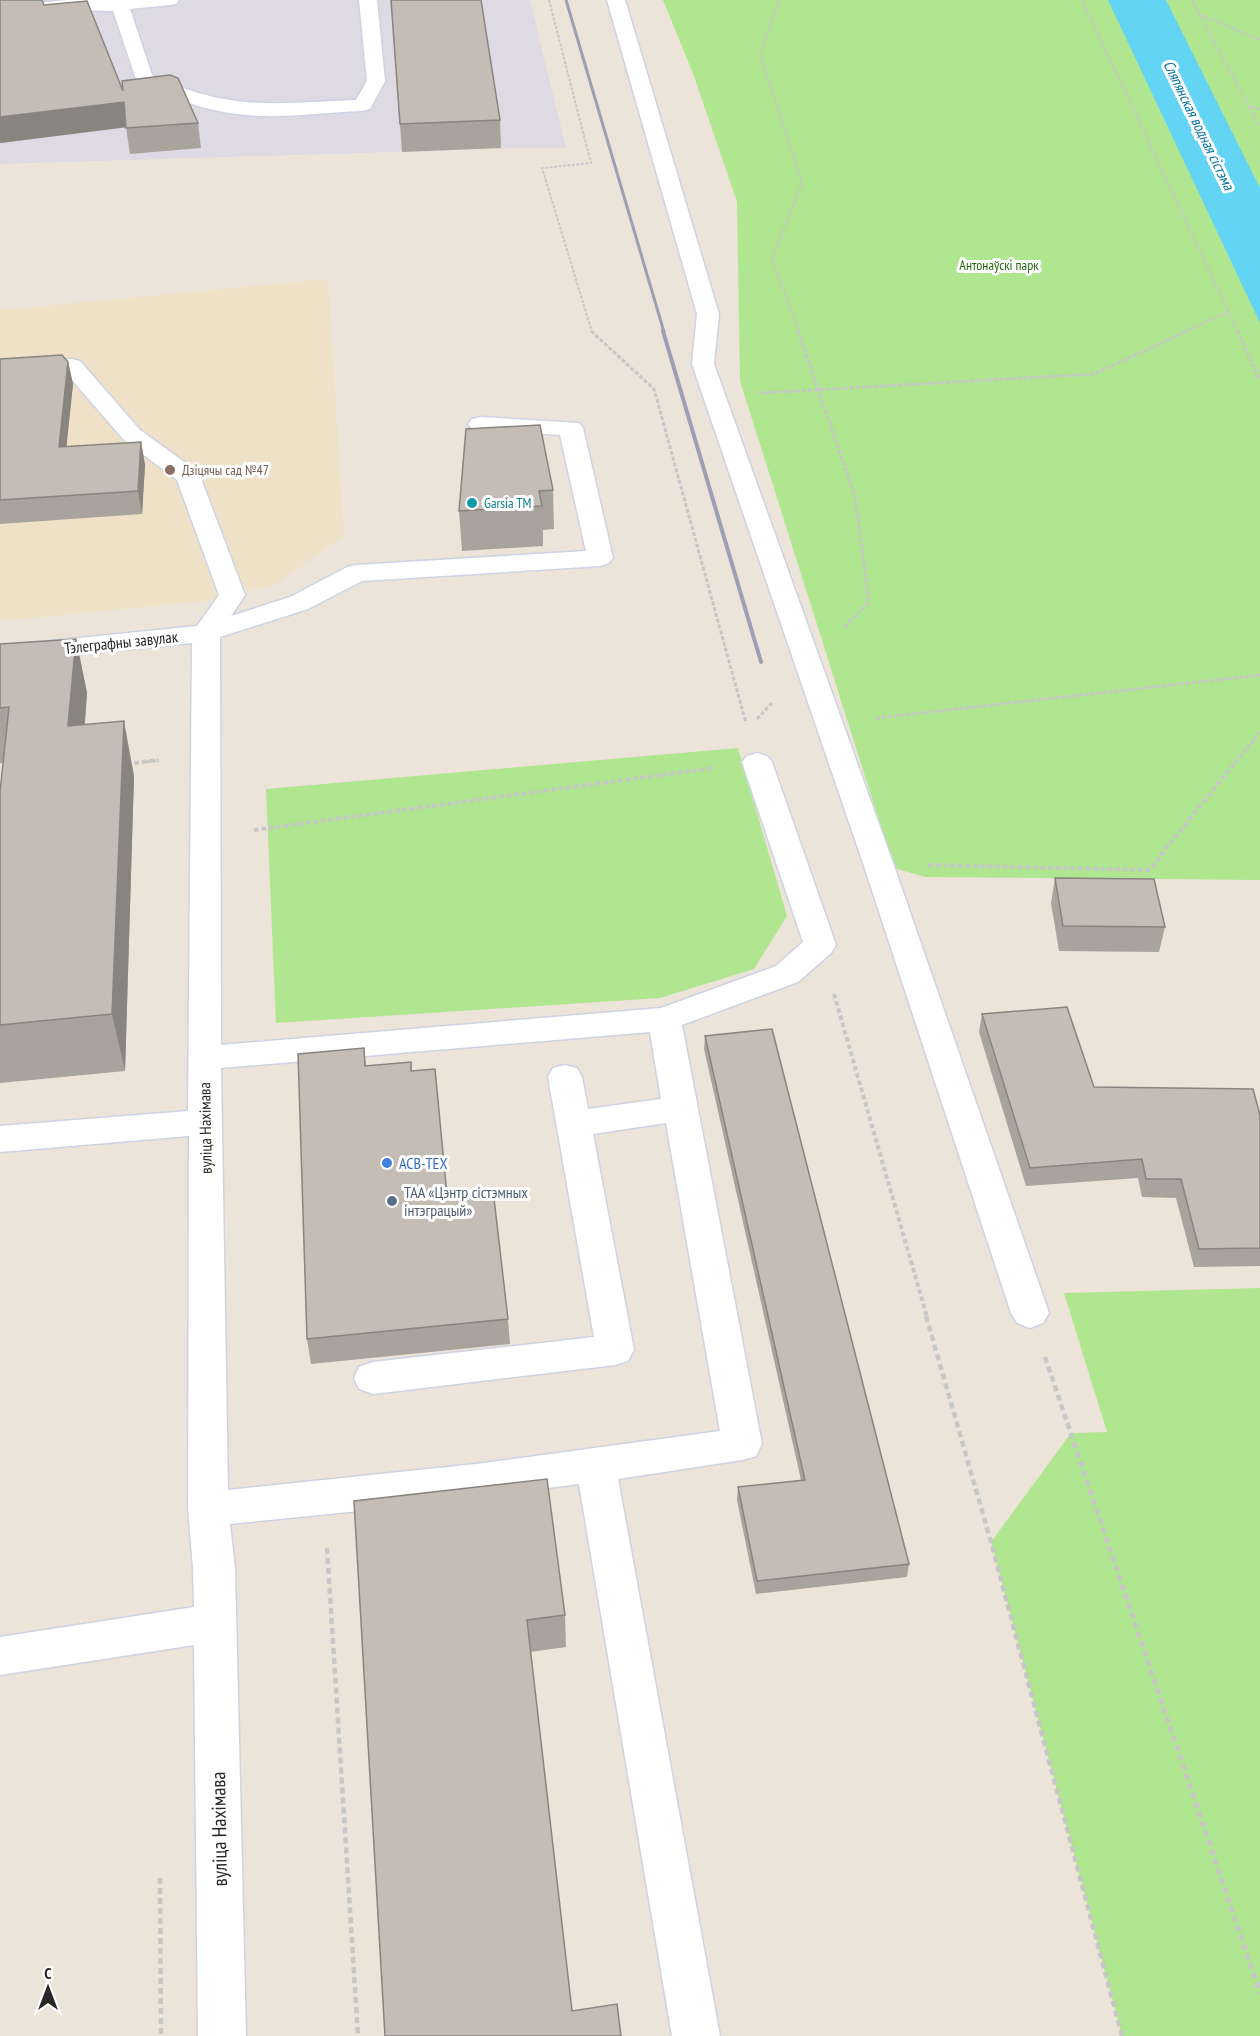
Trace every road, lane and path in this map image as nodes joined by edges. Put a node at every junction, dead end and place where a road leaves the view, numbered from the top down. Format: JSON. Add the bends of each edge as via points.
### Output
{"nodes":[{"id":1,"x":170,"y":0,"type":"edge"},
{"id":2,"x":368,"y":0,"type":"edge"},
{"id":3,"x":549,"y":0,"type":"edge"},
{"id":4,"x":616,"y":0,"type":"edge"},
{"id":5,"x":779,"y":0,"type":"edge"},
{"id":6,"x":1082,"y":0,"type":"edge"},
{"id":7,"x":1192,"y":0,"type":"edge"},
{"id":8,"x":51,"y":3,"type":"edge"},
{"id":9,"x":120,"y":5,"type":"junction"},
{"id":10,"x":0,"y":12,"type":"edge"},
{"id":11,"x":1199,"y":14,"type":"junction"},
{"id":12,"x":1260,"y":40,"type":"edge"},
{"id":13,"x":1248,"y":106,"type":"junction"},
{"id":14,"x":1260,"y":109,"type":"edge"},
{"id":15,"x":1260,"y":127,"type":"edge"},
{"id":16,"x":1228,"y":312,"type":"junction"},
{"id":17,"x":0,"y":370,"type":"edge"},
{"id":18,"x":1260,"y":380,"type":"edge"},
{"id":19,"x":820,"y":390,"type":"junction"},
{"id":20,"x":714,"y":396,"type":"junction"},
{"id":21,"x":480,"y":424,"type":"dead end"},
{"id":22,"x":206,"y":633,"type":"junction"},
{"id":23,"x":0,"y":654,"type":"edge"},
{"id":24,"x":809,"y":666,"type":"junction"},
{"id":25,"x":1260,"y":675,"type":"edge"},
{"id":26,"x":829,"y":722,"type":"junction"},
{"id":27,"x":748,"y":729,"type":"junction"},
{"id":28,"x":1260,"y":732,"type":"edge"},
{"id":29,"x":204,"y":754,"type":"junction"},
{"id":30,"x":757,"y":762,"type":"junction"},
{"id":31,"x":124,"y":764,"type":"edge"},
{"id":32,"x":205,"y":836,"type":"junction"},
{"id":33,"x":878,"y":863,"type":"junction"},
{"id":34,"x":820,"y":945,"type":"junction"},
{"id":35,"x":664,"y":1019,"type":"junction"},
{"id":36,"x":204,"y":1058,"type":"junction"},
{"id":37,"x":565,"y":1077,"type":"dead end"},
{"id":38,"x":680,"y":1108,"type":"junction"},
{"id":39,"x":573,"y":1120,"type":"junction"},
{"id":40,"x":206,"y":1122,"type":"junction"},
{"id":41,"x":0,"y":1139,"type":"edge"},
{"id":42,"x":1030,"y":1313,"type":"joint"},
{"id":43,"x":373,"y":1378,"type":"dead end"},
{"id":44,"x":596,"y":1466,"type":"junction"},
{"id":45,"x":324,"y":1500,"type":"junction"},
{"id":46,"x":208,"y":1509,"type":"junction"},
{"id":47,"x":215,"y":1623,"type":"junction"},
{"id":48,"x":0,"y":1656,"type":"edge"},
{"id":49,"x":1260,"y":1993,"type":"edge"},
{"id":50,"x":222,"y":2036,"type":"edge"},
{"id":51,"x":358,"y":2036,"type":"edge"},
{"id":52,"x":696,"y":2036,"type":"edge"},
{"id":53,"x":1122,"y":2036,"type":"edge"}],
"edges":[{"from":1,"to":9,"type":"street"},
{"from":2,"to":9,"type":"street","via":[[376,81],[363,105],[260,110],[213,104],[171,92],[144,78]]},
{"from":3,"to":27,"type":"path","via":[[591,163],[542,168],[591,331],[654,389]]},
{"from":4,"to":20,"type":"street","via":[[708,314],[703,364]]},
{"from":5,"to":19,"type":"path","via":[[760,54],[802,183],[772,259]]},
{"from":6,"to":16,"type":"path"},
{"from":7,"to":11,"type":"path"},
{"from":8,"to":9,"type":"street"},
{"from":8,"to":10,"type":"street"},
{"from":11,"to":12,"type":"path"},
{"from":11,"to":13,"type":"path"},
{"from":13,"to":14,"type":"path"},
{"from":13,"to":15,"type":"path"},
{"from":16,"to":18,"type":"path"},
{"from":16,"to":19,"type":"path","via":[[1094,374]]},
{"from":17,"to":22,"type":"street","via":[[72,366],[132,435],[188,476],[232,595]]},
{"from":19,"to":20,"type":"path"},
{"from":19,"to":24,"type":"path","via":[[855,497],[869,602]]},
{"from":20,"to":24,"type":"street"},
{"from":21,"to":22,"type":"street","name":"Тэлеграфны завулак","via":[[571,428],[600,558],[356,573],[299,603]]},
{"from":22,"to":23,"type":"street","name":"Тэлеграфны завулак"},
{"from":22,"to":29,"type":"street","name":"вуліца Нахімава"},
{"from":24,"to":26,"type":"street"},
{"from":24,"to":27,"type":"path"},
{"from":25,"to":26,"type":"path"},
{"from":26,"to":33,"type":"street"},
{"from":27,"to":30,"type":"path"},
{"from":28,"to":33,"type":"path","via":[[1149,870]]},
{"from":29,"to":31,"type":"path"},
{"from":29,"to":32,"type":"street","name":"вуліца Нахімава"},
{"from":30,"to":32,"type":"path"},
{"from":30,"to":34,"type":"street"},
{"from":32,"to":36,"type":"street","name":"вуліца Нахімава"},
{"from":33,"to":42,"type":"street"},
{"from":34,"to":35,"type":"street","via":[[787,974]]},
{"from":34,"to":53,"type":"path","via":[[991,1542]]},
{"from":35,"to":36,"type":"street"},
{"from":35,"to":38,"type":"street"},
{"from":36,"to":40,"type":"street","name":"вуліца Нахімава"},
{"from":37,"to":39,"type":"street"},
{"from":38,"to":39,"type":"street","via":[[594,1122]]},
{"from":38,"to":44,"type":"street","via":[[742,1444]]},
{"from":39,"to":43,"type":"street","via":[[615,1350]]},
{"from":40,"to":41,"type":"street"},
{"from":40,"to":46,"type":"street","name":"вуліца Нахімава"},
{"from":42,"to":49,"type":"path"},
{"from":44,"to":45,"type":"street"},
{"from":44,"to":52,"type":"street"},
{"from":45,"to":46,"type":"street"},
{"from":45,"to":51,"type":"path"},
{"from":46,"to":47,"type":"street","name":"вуліца Нахімава"},
{"from":47,"to":48,"type":"street"},
{"from":47,"to":50,"type":"street","name":"вуліца Нахімава"}]}
